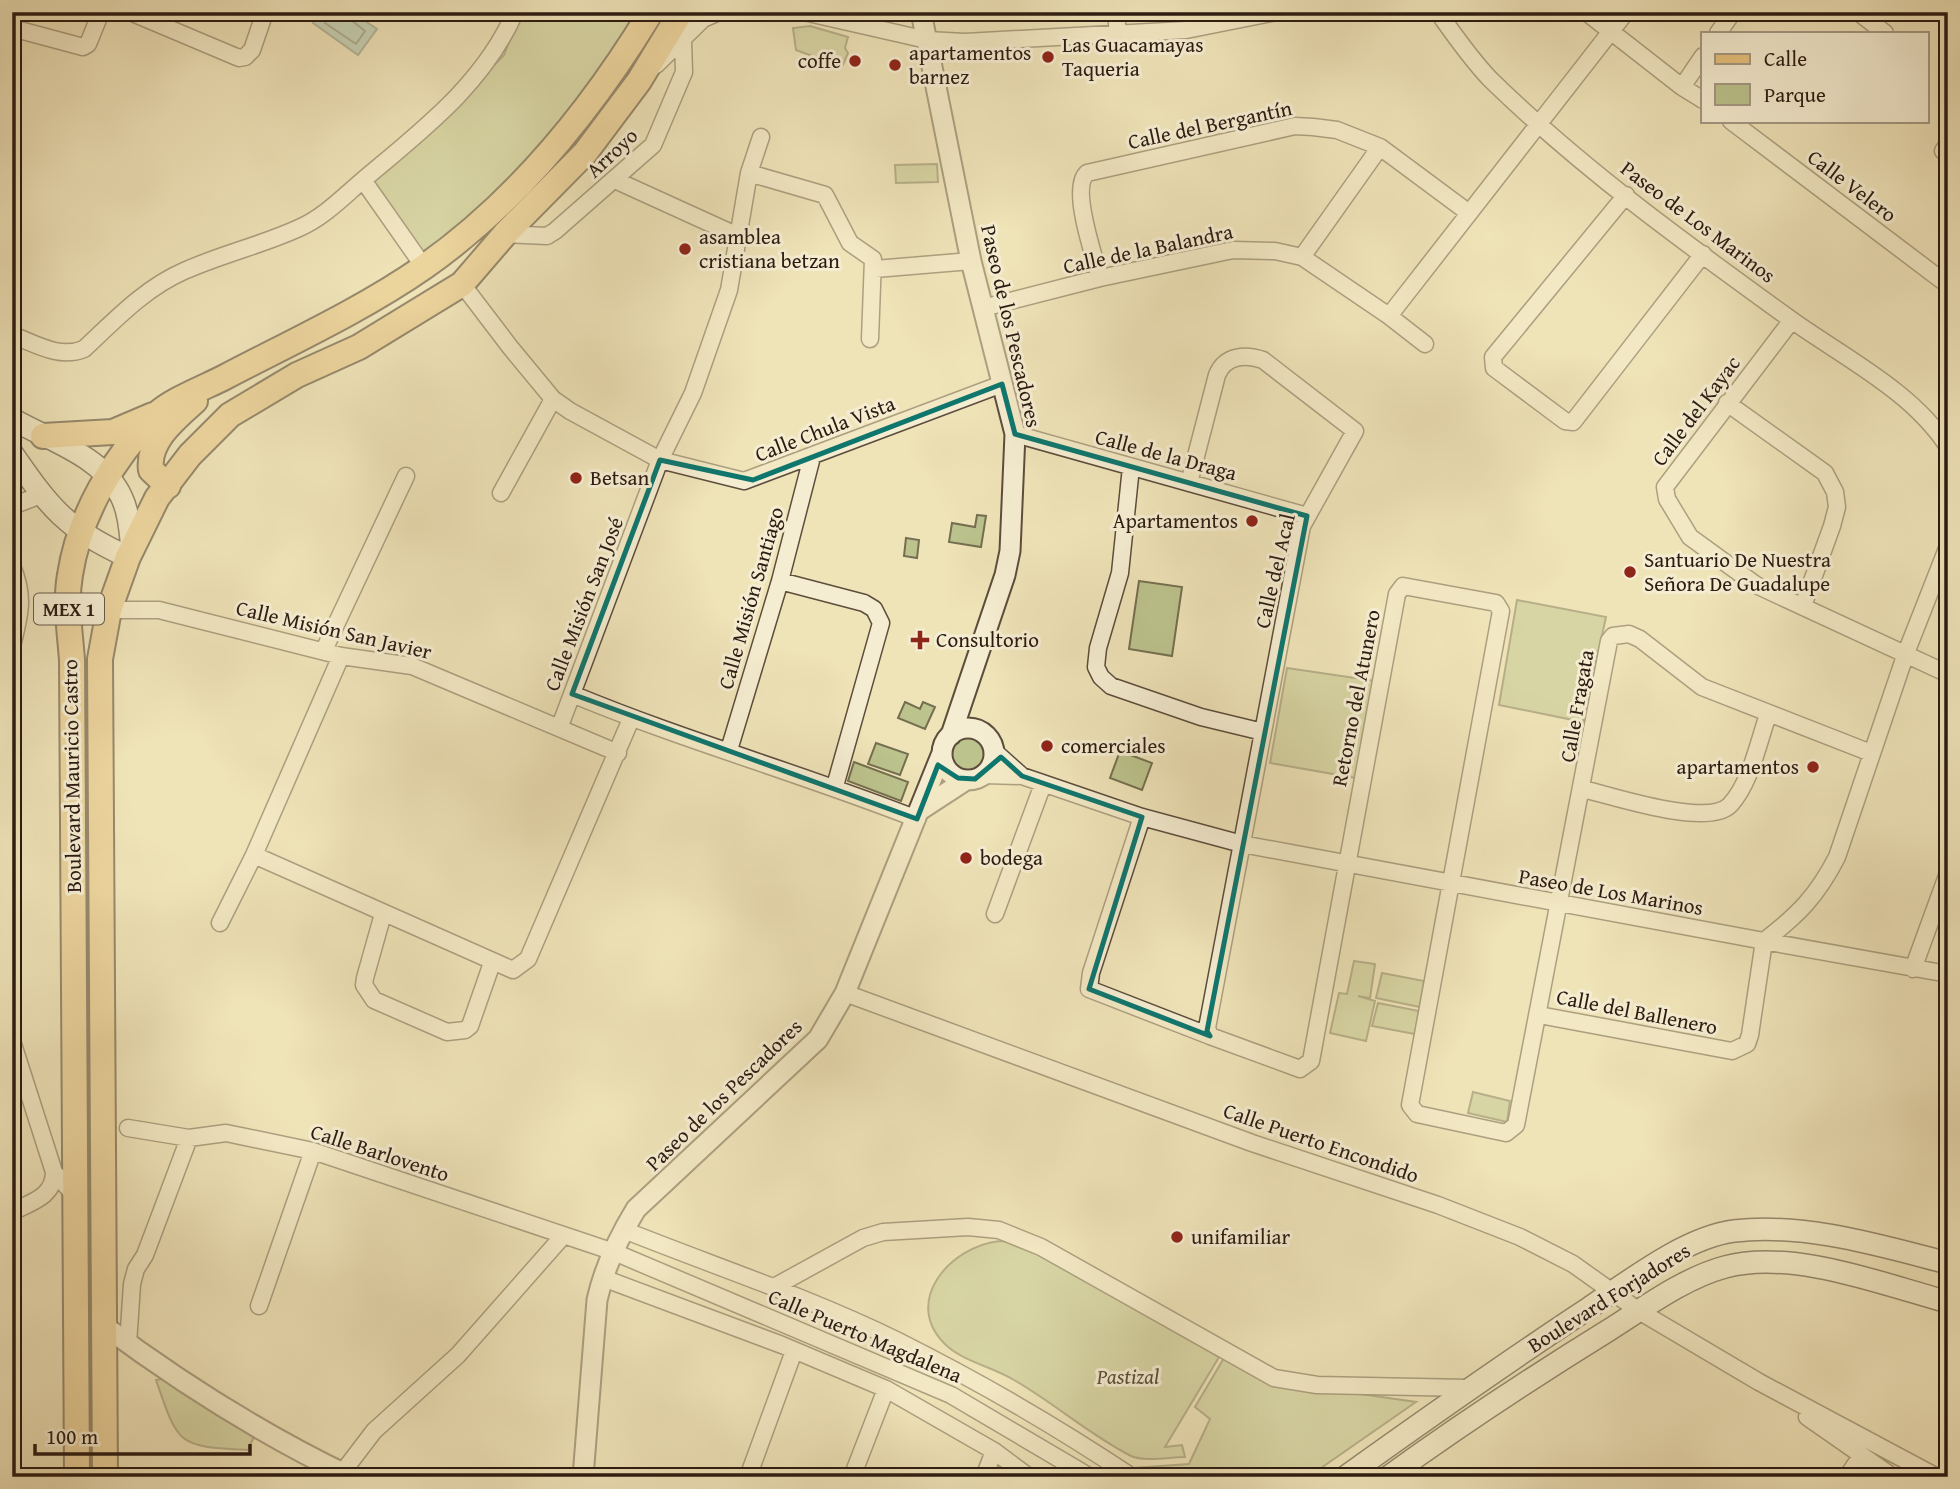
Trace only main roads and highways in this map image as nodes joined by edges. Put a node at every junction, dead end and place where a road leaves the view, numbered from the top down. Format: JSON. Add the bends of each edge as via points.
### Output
{"nodes":[{"id":1,"x":651,"y":12,"type":"edge"},
{"id":2,"x":681,"y":12,"type":"edge"},
{"id":3,"x":213,"y":383,"type":"junction"},
{"id":4,"x":157,"y":413,"type":"junction"},
{"id":5,"x":12,"y":419,"type":"edge"},
{"id":6,"x":43,"y":436,"type":"junction"},
{"id":7,"x":12,"y":453,"type":"edge"},
{"id":8,"x":107,"y":475,"type":"junction"},
{"id":9,"x":168,"y":486,"type":"junction"},
{"id":10,"x":79,"y":533,"type":"junction"},
{"id":11,"x":130,"y":553,"type":"junction"},
{"id":12,"x":1948,"y":1263,"type":"edge"},
{"id":13,"x":1948,"y":1302,"type":"edge"},
{"id":14,"x":77,"y":1477,"type":"edge"},
{"id":15,"x":105,"y":1477,"type":"edge"},
{"id":16,"x":1345,"y":1477,"type":"edge"},
{"id":17,"x":1388,"y":1477,"type":"edge"}],
"edges":[{"from":1,"to":3,"type":"main road","name":"Boulevard Mauricio Castro","number":"MEX 1","via":[[561,141],[485,217],[424,267]]},
{"from":2,"to":9,"type":"main road","name":"Boulevard Mauricio Castro","number":"MEX 1","via":[[639,81],[585,153],[462,284],[230,415],[190,455]]},
{"from":3,"to":4,"type":"main road","name":"Boulevard Mauricio Castro","number":"MEX 1"},
{"from":3,"to":9,"type":"main road","via":[[149,454],[150,470]]},
{"from":4,"to":6,"type":"main road","via":[[113,432]]},
{"from":4,"to":8,"type":"main road","name":"Boulevard Mauricio Castro","number":"MEX 1"},
{"from":5,"to":6,"type":"main road"},
{"from":6,"to":8,"type":"main road"},
{"from":7,"to":10,"type":"main road","via":[[41,495]]},
{"from":8,"to":10,"type":"main road","name":"Boulevard Mauricio Castro","number":"MEX 1"},
{"from":8,"to":11,"type":"main road","via":[[125,506]]},
{"from":9,"to":11,"type":"main road","name":"Boulevard Mauricio Castro","number":"MEX 1","via":[[157,498]]},
{"from":10,"to":11,"type":"main road"},
{"from":10,"to":14,"type":"main road","name":"Boulevard Mauricio Castro","number":"MEX 1","via":[[69,577]]},
{"from":11,"to":15,"type":"main road","name":"Boulevard Mauricio Castro","number":"MEX 1","via":[[110,610],[100,659]]},
{"from":12,"to":16,"type":"main road","name":"Boulevard Forjadores","via":[[1865,1242],[1779,1228],[1730,1231],[1699,1242],[1648,1268]]},
{"from":13,"to":17,"type":"main road","name":"Boulevard Forjadores","via":[[1794,1264],[1725,1267],[1639,1311],[1487,1406]]}]}
